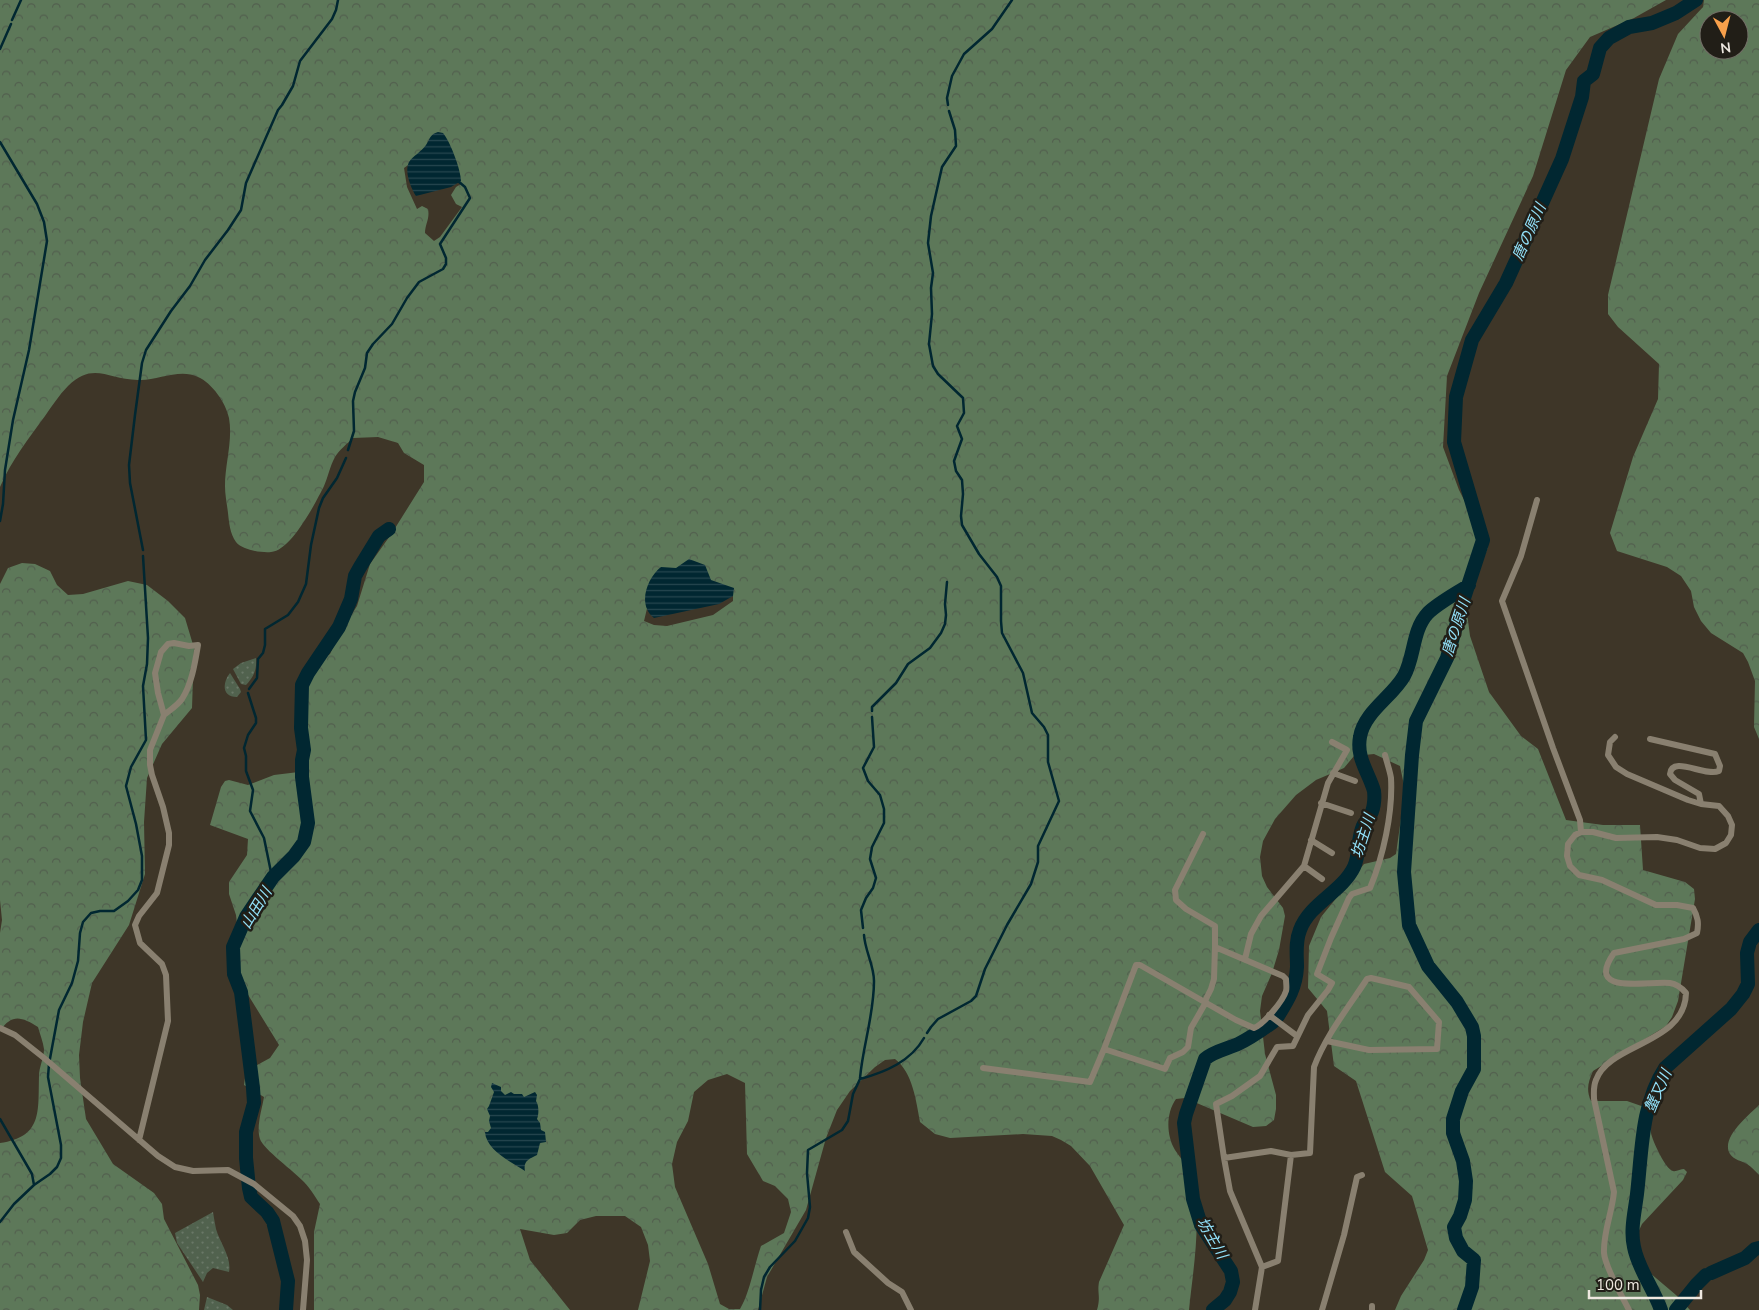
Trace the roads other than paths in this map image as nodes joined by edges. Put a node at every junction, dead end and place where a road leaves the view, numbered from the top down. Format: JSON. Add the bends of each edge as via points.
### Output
{"nodes":[{"id":1,"x":1537,"y":500,"type":"dead end"},
{"id":2,"x":164,"y":715,"type":"junction"},
{"id":3,"x":1615,"y":737,"type":"dead end"},
{"id":4,"x":1650,"y":739,"type":"dead end"},
{"id":5,"x":1332,"y":742,"type":"dead end"},
{"id":6,"x":1385,"y":755,"type":"dead end"},
{"id":7,"x":1333,"y":773,"type":"junction"},
{"id":8,"x":1355,"y":781,"type":"dead end"},
{"id":9,"x":1321,"y":803,"type":"junction"},
{"id":10,"x":1701,"y":804,"type":"junction"},
{"id":11,"x":1351,"y":814,"type":"dead end"},
{"id":12,"x":1581,"y":832,"type":"junction"},
{"id":13,"x":1203,"y":834,"type":"dead end"},
{"id":14,"x":1311,"y":840,"type":"junction"},
{"id":15,"x":1332,"y":853,"type":"dead end"},
{"id":16,"x":1304,"y":866,"type":"junction"},
{"id":17,"x":1322,"y":879,"type":"dead end"},
{"id":18,"x":1216,"y":947,"type":"junction"},
{"id":19,"x":1245,"y":959,"type":"junction"},
{"id":20,"x":1206,"y":1002,"type":"junction"},
{"id":21,"x":1269,"y":1016,"type":"junction"},
{"id":22,"x":0,"y":1028,"type":"edge"},
{"id":23,"x":1297,"y":1036,"type":"junction"},
{"id":24,"x":1327,"y":1041,"type":"junction"},
{"id":25,"x":1104,"y":1049,"type":"junction"},
{"id":26,"x":983,"y":1068,"type":"dead end"},
{"id":27,"x":139,"y":1140,"type":"junction"},
{"id":28,"x":1291,"y":1155,"type":"junction"},
{"id":29,"x":1224,"y":1158,"type":"junction"},
{"id":30,"x":1362,"y":1175,"type":"dead end"},
{"id":31,"x":846,"y":1232,"type":"dead end"},
{"id":32,"x":1262,"y":1268,"type":"junction"},
{"id":33,"x":303,"y":1310,"type":"edge"},
{"id":34,"x":911,"y":1310,"type":"edge"},
{"id":35,"x":1255,"y":1310,"type":"edge"},
{"id":36,"x":1322,"y":1310,"type":"edge"},
{"id":37,"x":1629,"y":1310,"type":"edge"}],
"edges":[{"from":1,"to":12,"type":"street","via":[[1521,556],[1502,601],[1580,820]]},
{"from":2,"to":2,"type":"street","via":[[155,673],[160,652],[168,644],[198,645],[182,701]]},
{"from":2,"to":27,"type":"street","via":[[150,750],[150,765],[163,807],[169,846],[157,893],[135,925],[140,943],[162,964],[166,975],[168,1021]]},
{"from":3,"to":10,"type":"street","via":[[1610,742],[1608,755],[1616,767]]},
{"from":4,"to":10,"type":"street","via":[[1715,754],[1719,771],[1713,773],[1679,764],[1670,770],[1675,780],[1699,794]]},
{"from":5,"to":7,"type":"street","via":[[1348,750]]},
{"from":6,"to":23,"type":"street","via":[[1391,777],[1390,800],[1377,870],[1370,888],[1349,898],[1318,970],[1318,974],[1332,983]]},
{"from":7,"to":8,"type":"street"},
{"from":7,"to":9,"type":"street"},
{"from":9,"to":11,"type":"street"},
{"from":9,"to":14,"type":"street"},
{"from":10,"to":12,"type":"street","via":[[1719,806],[1732,825],[1726,843],[1715,849],[1658,837],[1616,838]]},
{"from":12,"to":37,"type":"street","via":[[1568,844],[1567,856],[1570,866],[1579,876],[1602,880],[1656,905],[1692,908],[1699,925],[1697,933],[1684,939],[1614,953],[1606,968],[1613,982],[1669,983],[1680,986],[1686,993],[1686,1003],[1664,1032],[1605,1067],[1596,1078],[1594,1087],[1614,1192],[1604,1256]]},
{"from":13,"to":18,"type":"street","via":[[1174,890],[1176,900],[1186,909],[1215,926]]},
{"from":14,"to":15,"type":"street"},
{"from":14,"to":16,"type":"street"},
{"from":16,"to":17,"type":"street"},
{"from":16,"to":19,"type":"street","via":[[1261,916],[1251,934]]},
{"from":18,"to":19,"type":"street"},
{"from":18,"to":20,"type":"street","via":[[1214,980]]},
{"from":19,"to":21,"type":"street","via":[[1286,979],[1286,992]]},
{"from":20,"to":21,"type":"street","via":[[1254,1028]]},
{"from":20,"to":25,"type":"street","via":[[1191,1028],[1188,1047],[1170,1058],[1165,1069]]},
{"from":20,"to":25,"type":"street","via":[[1136,965]]},
{"from":21,"to":23,"type":"street"},
{"from":22,"to":27,"type":"street","via":[[15,1035],[44,1058]]},
{"from":23,"to":29,"type":"street","via":[[1293,1046],[1277,1046],[1260,1076],[1216,1104]]},
{"from":24,"to":24,"type":"street","via":[[1367,979],[1371,978],[1409,987],[1438,1022],[1438,1049],[1369,1050]]},
{"from":24,"to":28,"type":"street","via":[[1314,1067],[1310,1153]]},
{"from":25,"to":26,"type":"street","via":[[1090,1082]]},
{"from":27,"to":33,"type":"street","via":[[176,1167],[193,1171],[228,1170],[239,1175],[293,1216],[305,1241],[307,1260]]},
{"from":28,"to":29,"type":"street","via":[[1271,1151]]},
{"from":28,"to":32,"type":"street","via":[[1278,1261]]},
{"from":29,"to":32,"type":"street","via":[[1230,1191]]},
{"from":30,"to":36,"type":"street","via":[[1357,1177]]},
{"from":31,"to":34,"type":"street","via":[[854,1252],[902,1292]]},
{"from":32,"to":35,"type":"street"}]}
